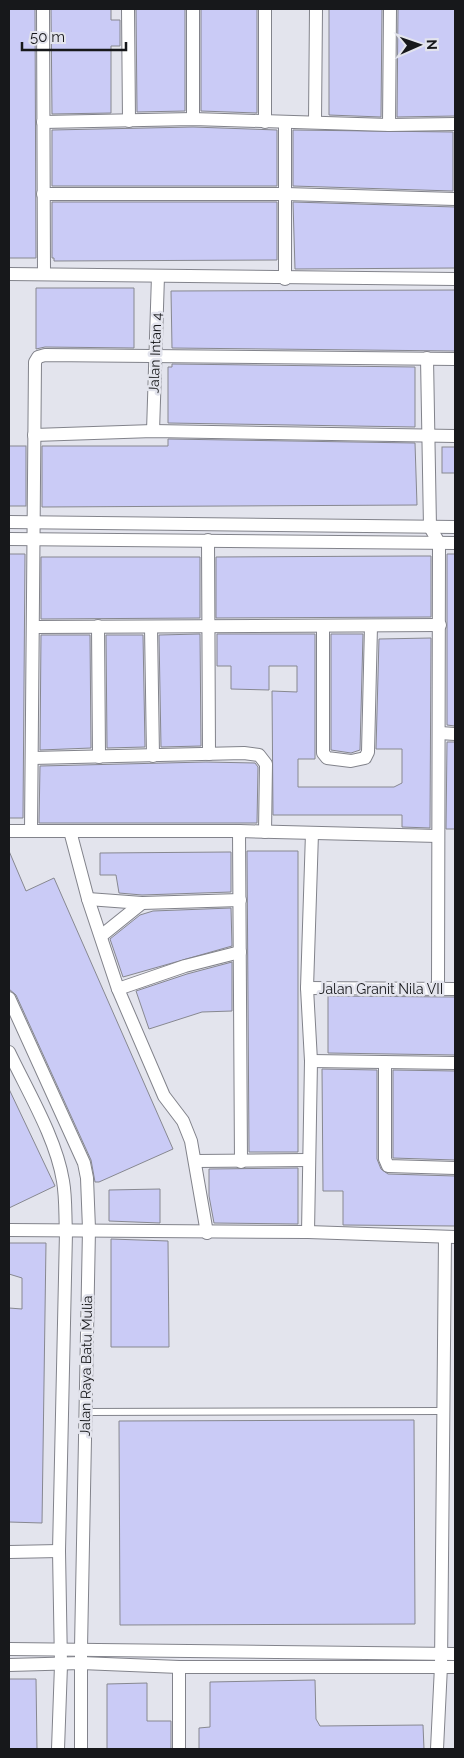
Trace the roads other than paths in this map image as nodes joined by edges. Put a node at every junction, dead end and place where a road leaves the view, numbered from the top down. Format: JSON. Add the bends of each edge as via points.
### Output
{"nodes":[{"id":1,"x":43,"y":9,"type":"edge"},
{"id":2,"x":128,"y":9,"type":"edge"},
{"id":3,"x":193,"y":9,"type":"edge"},
{"id":4,"x":265,"y":9,"type":"edge"},
{"id":5,"x":316,"y":9,"type":"edge"},
{"id":6,"x":390,"y":9,"type":"edge"},
{"id":7,"x":193,"y":119,"type":"junction"},
{"id":8,"x":129,"y":121,"type":"junction"},
{"id":9,"x":315,"y":121,"type":"junction"},
{"id":10,"x":43,"y":122,"type":"junction"},
{"id":11,"x":265,"y":122,"type":"junction"},
{"id":12,"x":285,"y":122,"type":"junction"},
{"id":13,"x":455,"y":124,"type":"edge"},
{"id":14,"x":390,"y":125,"type":"junction"},
{"id":15,"x":44,"y":194,"type":"junction"},
{"id":16,"x":286,"y":194,"type":"junction"},
{"id":17,"x":455,"y":199,"type":"edge"},
{"id":18,"x":44,"y":273,"type":"junction"},
{"id":19,"x":9,"y":274,"type":"edge"},
{"id":20,"x":158,"y":276,"type":"junction"},
{"id":21,"x":285,"y":279,"type":"junction"},
{"id":22,"x":455,"y":279,"type":"edge"},
{"id":23,"x":156,"y":356,"type":"junction"},
{"id":24,"x":427,"y":358,"type":"junction"},
{"id":25,"x":455,"y":359,"type":"edge"},
{"id":26,"x":153,"y":431,"type":"junction"},
{"id":27,"x":34,"y":435,"type":"junction"},
{"id":28,"x":428,"y":436,"type":"junction"},
{"id":29,"x":455,"y":436,"type":"edge"},
{"id":30,"x":34,"y":521,"type":"junction"},
{"id":31,"x":9,"y":522,"type":"edge"},
{"id":32,"x":430,"y":527,"type":"junction"},
{"id":33,"x":455,"y":527,"type":"edge"},
{"id":34,"x":9,"y":539,"type":"edge"},
{"id":35,"x":34,"y":539,"type":"junction"},
{"id":36,"x":208,"y":540,"type":"junction"},
{"id":37,"x":439,"y":543,"type":"junction"},
{"id":38,"x":455,"y":543,"type":"edge"},
{"id":39,"x":440,"y":625,"type":"junction"},
{"id":40,"x":34,"y":626,"type":"junction"},
{"id":41,"x":98,"y":626,"type":"junction"},
{"id":42,"x":151,"y":626,"type":"junction"},
{"id":43,"x":323,"y":626,"type":"junction"},
{"id":44,"x":371,"y":626,"type":"junction"},
{"id":45,"x":208,"y":628,"type":"junction"},
{"id":46,"x":440,"y":733,"type":"junction"},
{"id":47,"x":455,"y":734,"type":"edge"},
{"id":48,"x":209,"y":754,"type":"junction"},
{"id":49,"x":153,"y":756,"type":"junction"},
{"id":50,"x":99,"y":757,"type":"junction"},
{"id":51,"x":32,"y":758,"type":"junction"},
{"id":52,"x":9,"y":831,"type":"edge"},
{"id":53,"x":31,"y":831,"type":"junction"},
{"id":54,"x":70,"y":831,"type":"junction"},
{"id":55,"x":239,"y":831,"type":"junction"},
{"id":56,"x":265,"y":832,"type":"junction"},
{"id":57,"x":312,"y":833,"type":"junction"},
{"id":58,"x":438,"y":836,"type":"junction"},
{"id":59,"x":88,"y":899,"type":"junction"},
{"id":60,"x":240,"y":900,"type":"junction"},
{"id":61,"x":142,"y":903,"type":"junction"},
{"id":62,"x":101,"y":936,"type":"junction"},
{"id":63,"x":240,"y":952,"type":"junction"},
{"id":64,"x":307,"y":988,"type":"junction"},
{"id":65,"x":118,"y":989,"type":"junction"},
{"id":66,"x":438,"y":989,"type":"junction"},
{"id":67,"x":455,"y":989,"type":"edge"},
{"id":68,"x":9,"y":998,"type":"edge"},
{"id":69,"x":9,"y":1052,"type":"edge"},
{"id":70,"x":311,"y":1061,"type":"junction"},
{"id":71,"x":385,"y":1062,"type":"junction"},
{"id":72,"x":455,"y":1063,"type":"edge"},
{"id":73,"x":308,"y":1160,"type":"junction"},
{"id":74,"x":196,"y":1161,"type":"junction"},
{"id":75,"x":241,"y":1162,"type":"junction"},
{"id":76,"x":455,"y":1168,"type":"edge"},
{"id":77,"x":89,"y":1229,"type":"junction"},
{"id":78,"x":9,"y":1230,"type":"edge"},
{"id":79,"x":66,"y":1232,"type":"junction"},
{"id":80,"x":308,"y":1232,"type":"junction"},
{"id":81,"x":207,"y":1233,"type":"junction"},
{"id":82,"x":450,"y":1237,"type":"edge"},
{"id":83,"x":85,"y":1412,"type":"junction"},
{"id":84,"x":447,"y":1419,"type":"edge"},
{"id":85,"x":59,"y":1551,"type":"junction"},
{"id":86,"x":9,"y":1552,"type":"edge"},
{"id":87,"x":81,"y":1648,"type":"junction"},
{"id":88,"x":9,"y":1649,"type":"edge"},
{"id":89,"x":60,"y":1649,"type":"junction"},
{"id":90,"x":455,"y":1654,"type":"edge"},
{"id":91,"x":441,"y":1660,"type":"junction"},
{"id":92,"x":80,"y":1663,"type":"junction"},
{"id":93,"x":61,"y":1664,"type":"junction"},
{"id":94,"x":9,"y":1665,"type":"edge"},
{"id":95,"x":179,"y":1667,"type":"junction"},
{"id":96,"x":455,"y":1667,"type":"edge"},
{"id":97,"x":58,"y":1749,"type":"edge"},
{"id":98,"x":81,"y":1749,"type":"edge"},
{"id":99,"x":179,"y":1749,"type":"edge"},
{"id":100,"x":437,"y":1749,"type":"edge"}],
"edges":[{"from":1,"to":10,"type":"street"},
{"from":2,"to":8,"type":"street"},
{"from":3,"to":7,"type":"street"},
{"from":4,"to":11,"type":"street"},
{"from":5,"to":9,"type":"street"},
{"from":6,"to":14,"type":"street"},
{"from":7,"to":8,"type":"street"},
{"from":7,"to":11,"type":"street"},
{"from":8,"to":10,"type":"street"},
{"from":9,"to":12,"type":"street"},
{"from":9,"to":14,"type":"street"},
{"from":10,"to":15,"type":"street"},
{"from":11,"to":12,"type":"street"},
{"from":12,"to":16,"type":"street"},
{"from":13,"to":14,"type":"street"},
{"from":15,"to":16,"type":"street"},
{"from":15,"to":18,"type":"street"},
{"from":16,"to":17,"type":"street"},
{"from":16,"to":21,"type":"street"},
{"from":18,"to":19,"type":"street"},
{"from":18,"to":20,"type":"street"},
{"from":20,"to":21,"type":"street"},
{"from":20,"to":23,"type":"street","name":"Jalan Intan 4"},
{"from":21,"to":22,"type":"street"},
{"from":23,"to":24,"type":"street"},
{"from":23,"to":26,"type":"street","name":"Jalan Intan 4"},
{"from":23,"to":27,"type":"street","via":[[45,354],[38,357],[35,362]]},
{"from":24,"to":25,"type":"street"},
{"from":24,"to":28,"type":"street"},
{"from":26,"to":27,"type":"street"},
{"from":26,"to":28,"type":"street"},
{"from":27,"to":30,"type":"street"},
{"from":28,"to":29,"type":"street"},
{"from":28,"to":32,"type":"street"},
{"from":30,"to":31,"type":"street"},
{"from":30,"to":32,"type":"street"},
{"from":30,"to":35,"type":"street"},
{"from":32,"to":33,"type":"street"},
{"from":32,"to":37,"type":"street"},
{"from":34,"to":35,"type":"street"},
{"from":35,"to":36,"type":"street"},
{"from":35,"to":40,"type":"street"},
{"from":36,"to":37,"type":"street"},
{"from":36,"to":45,"type":"street"},
{"from":37,"to":38,"type":"street"},
{"from":37,"to":39,"type":"street"},
{"from":39,"to":44,"type":"street"},
{"from":39,"to":46,"type":"street"},
{"from":40,"to":41,"type":"street"},
{"from":40,"to":51,"type":"street"},
{"from":41,"to":42,"type":"street"},
{"from":41,"to":50,"type":"street"},
{"from":42,"to":45,"type":"street"},
{"from":42,"to":49,"type":"street"},
{"from":43,"to":44,"type":"street"},
{"from":43,"to":44,"type":"street","via":[[323,753],[327,758],[351,761],[365,758],[368,752]]},
{"from":43,"to":45,"type":"street"},
{"from":45,"to":48,"type":"street"},
{"from":46,"to":47,"type":"street"},
{"from":46,"to":58,"type":"street"},
{"from":48,"to":49,"type":"street"},
{"from":48,"to":56,"type":"street","via":[[252,753],[263,758],[266,764]]},
{"from":49,"to":50,"type":"street"},
{"from":50,"to":51,"type":"street"},
{"from":51,"to":53,"type":"street"},
{"from":52,"to":53,"type":"street"},
{"from":53,"to":54,"type":"street"},
{"from":54,"to":55,"type":"street"},
{"from":54,"to":59,"type":"street"},
{"from":55,"to":56,"type":"street"},
{"from":55,"to":60,"type":"street"},
{"from":56,"to":57,"type":"street"},
{"from":57,"to":58,"type":"street"},
{"from":57,"to":64,"type":"street"},
{"from":58,"to":66,"type":"street"},
{"from":59,"to":61,"type":"street"},
{"from":59,"to":62,"type":"street"},
{"from":60,"to":61,"type":"street"},
{"from":60,"to":63,"type":"street"},
{"from":61,"to":62,"type":"street"},
{"from":62,"to":65,"type":"street"},
{"from":63,"to":65,"type":"street","via":[[185,966]]},
{"from":63,"to":75,"type":"street"},
{"from":64,"to":66,"type":"street","name":"Jalan Granit Nila VII"},
{"from":64,"to":70,"type":"street"},
{"from":65,"to":74,"type":"street","via":[[164,1096],[183,1121]]},
{"from":66,"to":67,"type":"street","name":"Jalan Granit Nila VII"},
{"from":68,"to":77,"type":"street","name":"Jalan Raya Batu Mulia","via":[[84,1163]]},
{"from":69,"to":79,"type":"street","via":[[44,1126],[63,1180]]},
{"from":70,"to":71,"type":"street"},
{"from":70,"to":73,"type":"street"},
{"from":71,"to":72,"type":"street"},
{"from":71,"to":76,"type":"street","via":[[385,1159],[388,1166]]},
{"from":73,"to":75,"type":"street"},
{"from":73,"to":80,"type":"street"},
{"from":74,"to":75,"type":"street"},
{"from":74,"to":81,"type":"street"},
{"from":77,"to":79,"type":"street"},
{"from":77,"to":81,"type":"street"},
{"from":77,"to":83,"type":"street","name":"Jalan Raya Batu Mulia"},
{"from":78,"to":79,"type":"street"},
{"from":79,"to":85,"type":"street"},
{"from":80,"to":81,"type":"street"},
{"from":80,"to":82,"type":"street"},
{"from":82,"to":84,"type":"street"},
{"from":83,"to":84,"type":"lane"},
{"from":83,"to":87,"type":"street","name":"Jalan Raya Batu Mulia"},
{"from":84,"to":91,"type":"street"},
{"from":85,"to":86,"type":"street"},
{"from":85,"to":89,"type":"street"},
{"from":87,"to":89,"type":"street"},
{"from":87,"to":91,"type":"street"},
{"from":87,"to":92,"type":"street","name":"Jalan Raya Batu Mulia"},
{"from":88,"to":89,"type":"street"},
{"from":89,"to":93,"type":"street"},
{"from":90,"to":91,"type":"street"},
{"from":91,"to":95,"type":"street"},
{"from":91,"to":96,"type":"street"},
{"from":91,"to":100,"type":"street"},
{"from":92,"to":93,"type":"street"},
{"from":92,"to":95,"type":"street"},
{"from":92,"to":98,"type":"street","name":"Jalan Raya Batu Mulia"},
{"from":93,"to":94,"type":"street"},
{"from":93,"to":97,"type":"street"},
{"from":95,"to":99,"type":"street"}]}
